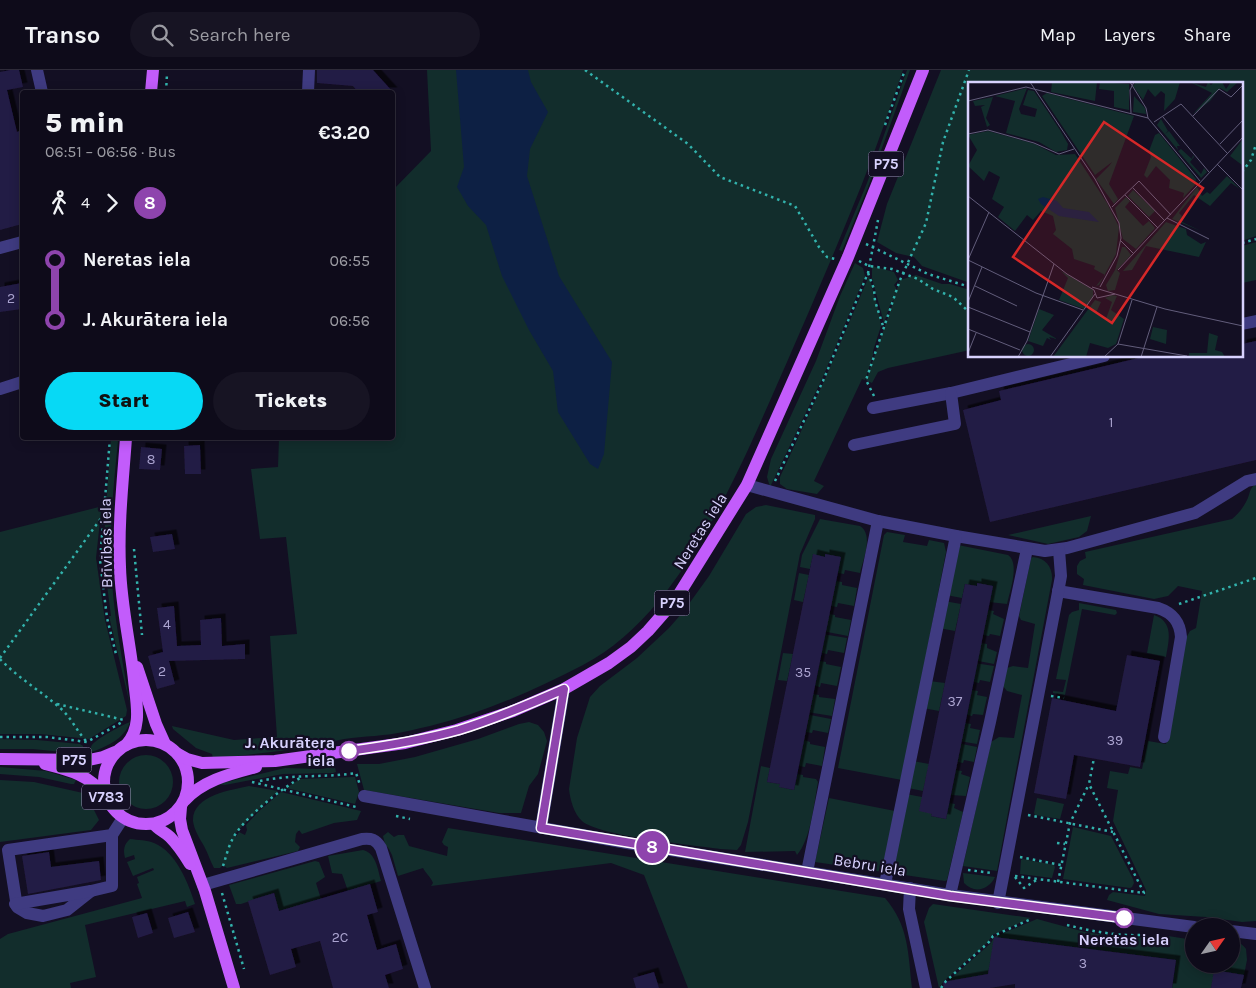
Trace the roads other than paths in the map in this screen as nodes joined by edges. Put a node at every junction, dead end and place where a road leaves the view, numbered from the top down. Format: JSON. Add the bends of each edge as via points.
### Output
{"nodes":[{"id":1,"x":37,"y":70,"type":"edge"},
{"id":2,"x":153,"y":70,"type":"edge"},
{"id":3,"x":309,"y":70,"type":"edge"},
{"id":4,"x":923,"y":70,"type":"edge"},
{"id":5,"x":42,"y":90,"type":"edge"},
{"id":6,"x":151,"y":90,"type":"edge"},
{"id":7,"x":308,"y":90,"type":"edge"},
{"id":8,"x":20,"y":243,"type":"edge"},
{"id":9,"x":0,"y":248,"type":"edge"},
{"id":10,"x":1096,"y":358,"type":"edge"},
{"id":11,"x":20,"y":383,"type":"edge"},
{"id":12,"x":0,"y":388,"type":"edge"},
{"id":13,"x":951,"y":393,"type":"junction"},
{"id":14,"x":874,"y":404,"type":"road end"},
{"id":15,"x":126,"y":440,"type":"edge"},
{"id":16,"x":854,"y":445,"type":"dead end"},
{"id":17,"x":1256,"y":479,"type":"edge"},
{"id":18,"x":748,"y":486,"type":"junction"},
{"id":19,"x":878,"y":521,"type":"junction"},
{"id":20,"x":956,"y":536,"type":"junction"},
{"id":21,"x":1027,"y":549,"type":"junction"},
{"id":22,"x":1059,"y":550,"type":"junction"},
{"id":23,"x":1058,"y":591,"type":"junction"},
{"id":24,"x":131,"y":648,"type":"junction"},
{"id":25,"x":564,"y":689,"type":"junction"},
{"id":26,"x":1164,"y":737,"type":"dead end"},
{"id":27,"x":165,"y":744,"type":"junction"},
{"id":28,"x":123,"y":747,"type":"junction"},
{"id":29,"x":178,"y":754,"type":"junction"},
{"id":30,"x":0,"y":759,"type":"edge"},
{"id":31,"x":26,"y":760,"type":"junction"},
{"id":32,"x":275,"y":761,"type":"junction"},
{"id":33,"x":364,"y":796,"type":"road end"},
{"id":34,"x":107,"y":800,"type":"junction"},
{"id":35,"x":183,"y":803,"type":"junction"},
{"id":36,"x":124,"y":818,"type":"junction"},
{"id":37,"x":154,"y":824,"type":"junction"},
{"id":38,"x":541,"y":828,"type":"junction"},
{"id":39,"x":112,"y":836,"type":"junction"},
{"id":40,"x":807,"y":872,"type":"junction"},
{"id":41,"x":885,"y":884,"type":"junction"},
{"id":42,"x":203,"y":885,"type":"junction"},
{"id":43,"x":910,"y":888,"type":"junction"},
{"id":44,"x":950,"y":896,"type":"junction"},
{"id":45,"x":998,"y":903,"type":"junction"},
{"id":46,"x":1185,"y":926,"type":"edge"},
{"id":47,"x":1240,"y":932,"type":"edge"},
{"id":48,"x":1256,"y":934,"type":"edge"},
{"id":49,"x":234,"y":988,"type":"edge"},
{"id":50,"x":425,"y":988,"type":"edge"},
{"id":51,"x":926,"y":988,"type":"edge"}],
"edges":[{"from":1,"to":5,"type":"street"},
{"from":2,"to":6,"type":"main road"},
{"from":3,"to":7,"type":"street"},
{"from":4,"to":18,"type":"main road","name":"Neretas iela","number":"P75","via":[[855,239]]},
{"from":8,"to":9,"type":"street"},
{"from":10,"to":13,"type":"street"},
{"from":11,"to":12,"type":"street"},
{"from":13,"to":14,"type":"street"},
{"from":13,"to":16,"type":"street","via":[[955,424]]},
{"from":15,"to":24,"type":"main road","name":"Brīvības iela","via":[[120,567]]},
{"from":17,"to":22,"type":"street","via":[[1247,481],[1195,513]]},
{"from":18,"to":19,"type":"street"},
{"from":18,"to":25,"type":"main road","name":"Neretas iela","number":"P75","via":[[676,599],[658,620],[631,647]]},
{"from":19,"to":20,"type":"street"},
{"from":19,"to":40,"type":"street"},
{"from":20,"to":21,"type":"street"},
{"from":20,"to":41,"type":"street"},
{"from":21,"to":22,"type":"street"},
{"from":21,"to":44,"type":"street"},
{"from":22,"to":23,"type":"street"},
{"from":23,"to":26,"type":"street","via":[[1163,610],[1178,622],[1181,637]]},
{"from":23,"to":45,"type":"street","via":[[1009,876]]},
{"from":24,"to":27,"type":"main road"},
{"from":24,"to":28,"type":"main road","via":[[137,726]]},
{"from":25,"to":32,"type":"main road","name":"Neretas iela","number":"P75","via":[[471,726],[424,739]]},
{"from":25,"to":38,"type":"street"},
{"from":27,"to":28,"type":"main road","via":[[150,740]]},
{"from":27,"to":29,"type":"main road"},
{"from":28,"to":31,"type":"main road","number":"P75","via":[[95,759]]},
{"from":28,"to":34,"type":"main road","number":"V783","via":[[109,761],[104,777]]},
{"from":29,"to":32,"type":"main road","number":"P75","via":[[202,763]]},
{"from":29,"to":35,"type":"main road","via":[[188,776]]},
{"from":30,"to":31,"type":"main road","number":"P75"},
{"from":31,"to":34,"type":"main road","via":[[84,777],[96,785]]},
{"from":32,"to":35,"type":"main road","via":[[214,779],[199,787]]},
{"from":33,"to":38,"type":"street","name":"Bebru iela"},
{"from":34,"to":36,"type":"main road","number":"V783"},
{"from":35,"to":37,"type":"main road","via":[[169,818]]},
{"from":35,"to":42,"type":"main road","via":[[182,830]]},
{"from":36,"to":37,"type":"main road","number":"V783","via":[[138,824]]},
{"from":36,"to":39,"type":"street"},
{"from":37,"to":42,"type":"main road","via":[[176,844]]},
{"from":38,"to":40,"type":"street","name":"Bebru iela"},
{"from":39,"to":39,"type":"street","via":[[8,850],[15,904],[23,912],[43,916],[67,910],[91,890],[112,886]]},
{"from":40,"to":41,"type":"street","name":"Bebru iela"},
{"from":41,"to":43,"type":"street","name":"Bebru iela"},
{"from":42,"to":49,"type":"main road"},
{"from":42,"to":50,"type":"street","via":[[362,839],[373,839],[381,848]]},
{"from":43,"to":44,"type":"street","name":"Bebru iela"},
{"from":43,"to":51,"type":"street","via":[[909,909]]},
{"from":44,"to":45,"type":"street","name":"Bebru iela"},
{"from":45,"to":46,"type":"street","name":"Bebru iela"},
{"from":47,"to":48,"type":"street"}]}
